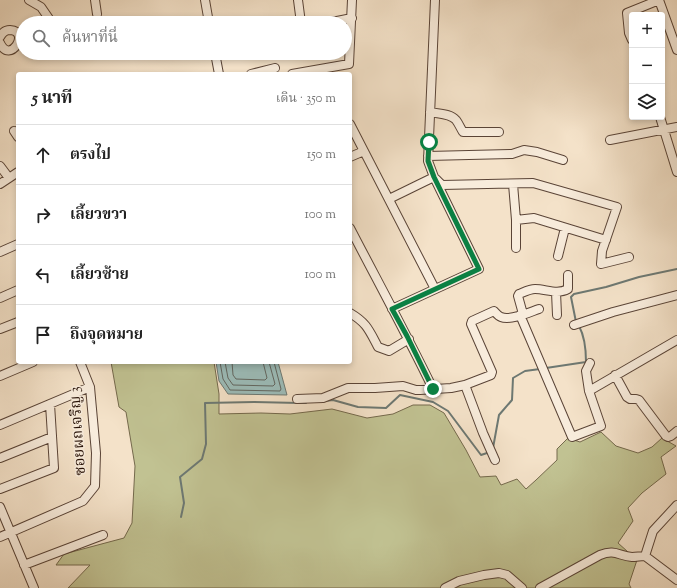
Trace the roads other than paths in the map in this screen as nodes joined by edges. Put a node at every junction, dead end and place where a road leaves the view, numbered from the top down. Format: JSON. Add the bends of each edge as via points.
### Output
{"nodes":[{"id":1,"x":29,"y":0,"type":"edge"},
{"id":2,"x":95,"y":0,"type":"edge"},
{"id":3,"x":205,"y":0,"type":"edge"},
{"id":4,"x":298,"y":0,"type":"edge"},
{"id":5,"x":352,"y":0,"type":"edge"},
{"id":6,"x":435,"y":0,"type":"edge"},
{"id":7,"x":659,"y":0,"type":"edge"},
{"id":8,"x":629,"y":12,"type":"edge"},
{"id":9,"x":629,"y":12,"type":"edge"},
{"id":10,"x":97,"y":14,"type":"dead end"},
{"id":11,"x":47,"y":16,"type":"edge"},
{"id":12,"x":208,"y":16,"type":"edge"},
{"id":13,"x":300,"y":16,"type":"edge"},
{"id":14,"x":352,"y":18,"type":"edge"},
{"id":15,"x":629,"y":26,"type":"edge"},
{"id":16,"x":677,"y":50,"type":"edge"},
{"id":17,"x":216,"y":60,"type":"edge"},
{"id":18,"x":349,"y":60,"type":"edge"},
{"id":19,"x":275,"y":68,"type":"dead end"},
{"id":20,"x":219,"y":72,"type":"edge"},
{"id":21,"x":259,"y":72,"type":"edge"},
{"id":22,"x":306,"y":72,"type":"edge"},
{"id":23,"x":430,"y":112,"type":"junction"},
{"id":24,"x":661,"y":120,"type":"edge"},
{"id":25,"x":677,"y":127,"type":"edge"},
{"id":26,"x":352,"y":128,"type":"edge"},
{"id":27,"x":665,"y":130,"type":"junction"},
{"id":28,"x":499,"y":132,"type":"dead end"},
{"id":29,"x":610,"y":140,"type":"dead end"},
{"id":30,"x":364,"y":151,"type":"junction"},
{"id":31,"x":352,"y":156,"type":"edge"},
{"id":32,"x":428,"y":156,"type":"junction"},
{"id":33,"x":563,"y":160,"type":"dead end"},
{"id":34,"x":0,"y":166,"type":"edge"},
{"id":35,"x":677,"y":169,"type":"edge"},
{"id":36,"x":16,"y":173,"type":"edge"},
{"id":37,"x":434,"y":177,"type":"junction"},
{"id":38,"x":9,"y":178,"type":"junction"},
{"id":39,"x":0,"y":184,"type":"edge"},
{"id":40,"x":513,"y":184,"type":"junction"},
{"id":41,"x":389,"y":199,"type":"junction"},
{"id":42,"x":516,"y":220,"type":"junction"},
{"id":43,"x":565,"y":228,"type":"junction"},
{"id":44,"x":352,"y":232,"type":"edge"},
{"id":45,"x":606,"y":240,"type":"junction"},
{"id":46,"x":16,"y":245,"type":"edge"},
{"id":47,"x":516,"y":248,"type":"dead end"},
{"id":48,"x":0,"y":252,"type":"edge"},
{"id":49,"x":558,"y":256,"type":"dead end"},
{"id":50,"x":629,"y":257,"type":"dead end"},
{"id":51,"x":568,"y":275,"type":"dead end"},
{"id":52,"x":435,"y":288,"type":"junction"},
{"id":53,"x":16,"y":291,"type":"edge"},
{"id":54,"x":556,"y":292,"type":"junction"},
{"id":55,"x":677,"y":295,"type":"edge"},
{"id":56,"x":0,"y":298,"type":"edge"},
{"id":57,"x":392,"y":309,"type":"junction"},
{"id":58,"x":540,"y":309,"type":"dead end"},
{"id":59,"x":352,"y":314,"type":"edge"},
{"id":60,"x":522,"y":315,"type":"junction"},
{"id":61,"x":557,"y":315,"type":"dead end"},
{"id":62,"x":16,"y":323,"type":"edge"},
{"id":63,"x":574,"y":326,"type":"dead end"},
{"id":64,"x":0,"y":329,"type":"edge"},
{"id":65,"x":409,"y":339,"type":"junction"},
{"id":66,"x":677,"y":340,"type":"edge"},
{"id":67,"x":590,"y":363,"type":"dead end"},
{"id":68,"x":28,"y":364,"type":"edge"},
{"id":69,"x":81,"y":364,"type":"edge"},
{"id":70,"x":616,"y":375,"type":"junction"},
{"id":71,"x":0,"y":376,"type":"edge"},
{"id":72,"x":465,"y":385,"type":"junction"},
{"id":73,"x":90,"y":387,"type":"junction"},
{"id":74,"x":433,"y":389,"type":"junction"},
{"id":75,"x":589,"y":390,"type":"junction"},
{"id":76,"x":297,"y":399,"type":"dead end"},
{"id":77,"x":50,"y":404,"type":"junction"},
{"id":78,"x":0,"y":425,"type":"edge"},
{"id":79,"x":677,"y":431,"type":"edge"},
{"id":80,"x":52,"y":436,"type":"junction"},
{"id":81,"x":492,"y":455,"type":"dead end"},
{"id":82,"x":0,"y":458,"type":"edge"},
{"id":83,"x":0,"y":490,"type":"edge"},
{"id":84,"x":677,"y":505,"type":"edge"},
{"id":85,"x":0,"y":507,"type":"edge"},
{"id":86,"x":11,"y":532,"type":"junction"},
{"id":87,"x":103,"y":534,"type":"dead end"},
{"id":88,"x":0,"y":537,"type":"edge"},
{"id":89,"x":645,"y":556,"type":"junction"},
{"id":90,"x":24,"y":565,"type":"junction"},
{"id":91,"x":677,"y":580,"type":"edge"},
{"id":92,"x":34,"y":588,"type":"edge"},
{"id":93,"x":445,"y":588,"type":"edge"},
{"id":94,"x":522,"y":588,"type":"edge"},
{"id":95,"x":540,"y":588,"type":"edge"}],
"edges":[{"from":1,"to":11,"type":"street","via":[[41,7]]},
{"from":2,"to":10,"type":"street"},
{"from":3,"to":12,"type":"street"},
{"from":4,"to":13,"type":"street"},
{"from":5,"to":14,"type":"street"},
{"from":6,"to":23,"type":"street"},
{"from":7,"to":9,"type":"street"},
{"from":7,"to":16,"type":"street"},
{"from":8,"to":15,"type":"street"},
{"from":17,"to":20,"type":"street"},
{"from":18,"to":22,"type":"street","via":[[349,64]]},
{"from":19,"to":21,"type":"street"},
{"from":23,"to":28,"type":"street","via":[[452,117],[463,132]]},
{"from":23,"to":32,"type":"street"},
{"from":24,"to":27,"type":"street"},
{"from":25,"to":27,"type":"street"},
{"from":26,"to":30,"type":"street"},
{"from":27,"to":29,"type":"street"},
{"from":27,"to":35,"type":"street"},
{"from":30,"to":31,"type":"street"},
{"from":30,"to":41,"type":"street"},
{"from":32,"to":33,"type":"street","via":[[512,154],[524,150]]},
{"from":32,"to":37,"type":"street"},
{"from":34,"to":38,"type":"street"},
{"from":36,"to":38,"type":"street"},
{"from":37,"to":40,"type":"street","via":[[442,185]]},
{"from":37,"to":41,"type":"street"},
{"from":37,"to":52,"type":"street","via":[[479,269]]},
{"from":38,"to":39,"type":"street"},
{"from":40,"to":42,"type":"street"},
{"from":40,"to":45,"type":"street","via":[[533,183],[616,207]]},
{"from":41,"to":52,"type":"street"},
{"from":42,"to":43,"type":"street","via":[[534,218]]},
{"from":42,"to":47,"type":"street"},
{"from":43,"to":45,"type":"street"},
{"from":43,"to":49,"type":"street"},
{"from":44,"to":57,"type":"street"},
{"from":45,"to":50,"type":"street","via":[[601,264]]},
{"from":46,"to":48,"type":"street"},
{"from":51,"to":54,"type":"street","via":[[568,289]]},
{"from":52,"to":57,"type":"street"},
{"from":53,"to":56,"type":"street"},
{"from":54,"to":60,"type":"street","via":[[536,289],[519,294]]},
{"from":54,"to":61,"type":"street"},
{"from":55,"to":63,"type":"street","via":[[613,312]]},
{"from":57,"to":65,"type":"street"},
{"from":58,"to":60,"type":"street"},
{"from":59,"to":65,"type":"street","via":[[368,327],[378,347],[389,351]]},
{"from":60,"to":72,"type":"street","via":[[506,318],[500,317],[494,311],[472,321],[471,324],[492,372],[491,375]]},
{"from":60,"to":75,"type":"street","via":[[572,437],[601,426]]},
{"from":62,"to":64,"type":"street"},
{"from":65,"to":74,"type":"street"},
{"from":66,"to":70,"type":"street"},
{"from":67,"to":75,"type":"street","via":[[586,371]]},
{"from":68,"to":71,"type":"street"},
{"from":69,"to":73,"type":"street","name":"ซอยผถเจริญ 3"},
{"from":70,"to":75,"type":"street"},
{"from":70,"to":79,"type":"street","via":[[627,397],[639,400],[666,436],[671,436]]},
{"from":72,"to":74,"type":"street"},
{"from":72,"to":81,"type":"street"},
{"from":73,"to":77,"type":"street"},
{"from":73,"to":86,"type":"street","name":"ซอยผถเจริญ 3","via":[[96,453],[95,486],[83,500]]},
{"from":74,"to":76,"type":"street","via":[[416,390],[403,386],[348,388],[324,398]]},
{"from":77,"to":78,"type":"street"},
{"from":77,"to":80,"type":"street"},
{"from":80,"to":82,"type":"street"},
{"from":80,"to":83,"type":"street","via":[[54,468]]},
{"from":84,"to":89,"type":"street","via":[[652,531]]},
{"from":85,"to":86,"type":"street"},
{"from":86,"to":88,"type":"street","name":"ซอยผถเจริญ 3"},
{"from":86,"to":90,"type":"street"},
{"from":87,"to":90,"type":"street"},
{"from":89,"to":91,"type":"street"},
{"from":89,"to":95,"type":"street","via":[[631,557],[606,553]]},
{"from":90,"to":92,"type":"street"},
{"from":93,"to":94,"type":"street","via":[[459,581],[499,573],[507,575]]}]}
